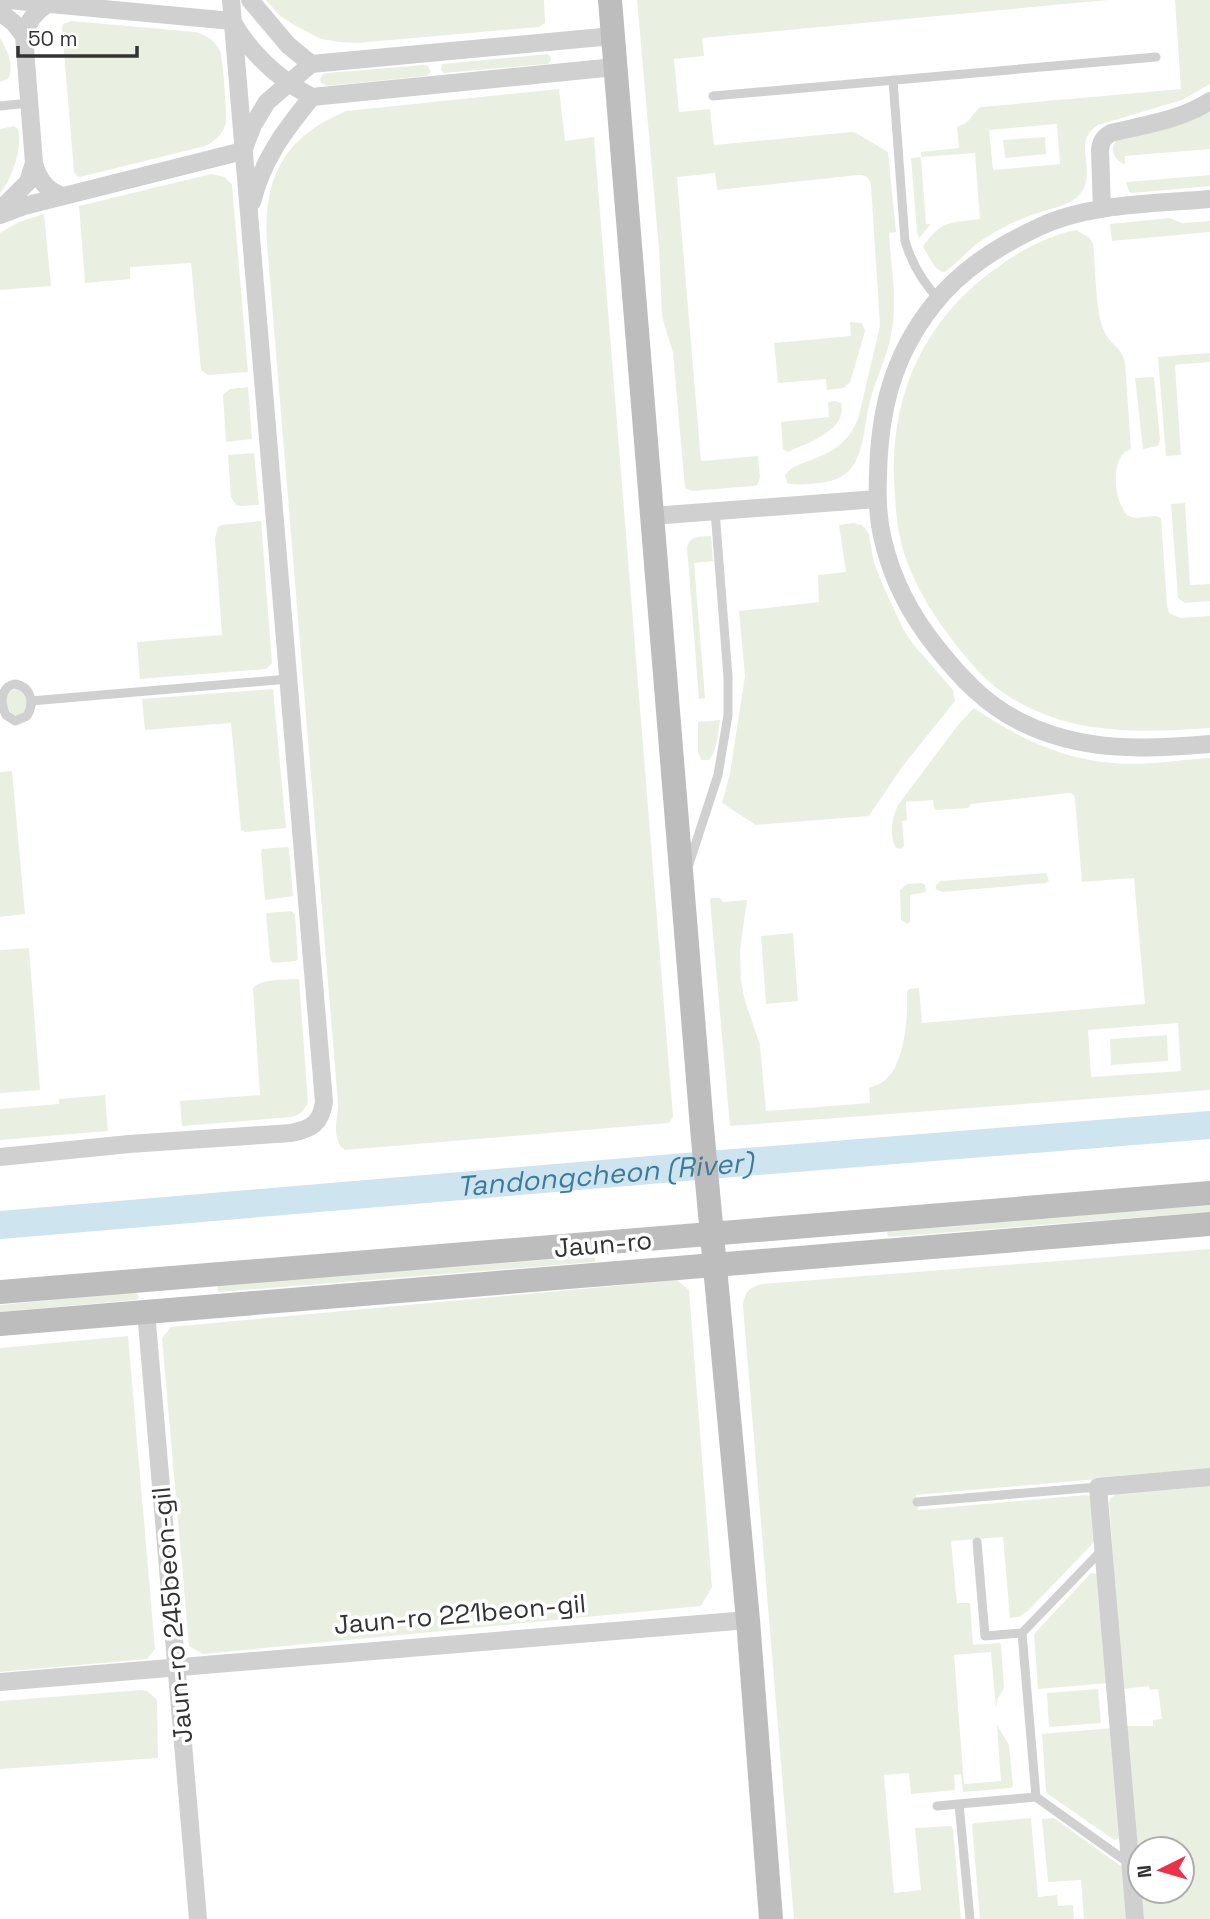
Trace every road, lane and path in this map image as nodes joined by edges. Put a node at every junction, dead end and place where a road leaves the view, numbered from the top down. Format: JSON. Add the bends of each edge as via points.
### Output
{"nodes":[{"id":1,"x":8,"y":0,"type":"edge"},
{"id":2,"x":231,"y":0,"type":"edge"},
{"id":3,"x":250,"y":0,"type":"edge"},
{"id":4,"x":610,"y":0,"type":"edge"},
{"id":5,"x":47,"y":4,"type":"junction"},
{"id":6,"x":0,"y":12,"type":"edge"},
{"id":7,"x":232,"y":22,"type":"junction"},
{"id":8,"x":24,"y":36,"type":"junction"},
{"id":9,"x":613,"y":36,"type":"junction"},
{"id":10,"x":1156,"y":57,"type":"dead end"},
{"id":11,"x":312,"y":64,"type":"junction"},
{"id":12,"x":615,"y":67,"type":"junction"},
{"id":13,"x":893,"y":80,"type":"junction"},
{"id":14,"x":288,"y":83,"type":"junction"},
{"id":15,"x":713,"y":96,"type":"dead end"},
{"id":16,"x":313,"y":97,"type":"junction"},
{"id":17,"x":1210,"y":101,"type":"edge"},
{"id":18,"x":29,"y":103,"type":"junction"},
{"id":19,"x":0,"y":106,"type":"edge"},
{"id":20,"x":243,"y":151,"type":"junction"},
{"id":21,"x":34,"y":163,"type":"junction"},
{"id":22,"x":63,"y":196,"type":"junction"},
{"id":23,"x":1210,"y":200,"type":"edge"},
{"id":24,"x":1102,"y":209,"type":"junction"},
{"id":25,"x":0,"y":213,"type":"edge"},
{"id":26,"x":250,"y":220,"type":"junction"},
{"id":27,"x":939,"y":299,"type":"junction"},
{"id":28,"x":877,"y":499,"type":"junction"},
{"id":29,"x":715,"y":511,"type":"junction"},
{"id":30,"x":652,"y":516,"type":"junction"},
{"id":31,"x":289,"y":679,"type":"junction"},
{"id":32,"x":31,"y":701,"type":"dead end"},
{"id":33,"x":1210,"y":744,"type":"edge"},
{"id":34,"x":682,"y":886,"type":"junction"},
{"id":35,"x":0,"y":1157,"type":"edge"},
{"id":36,"x":1210,"y":1193,"type":"edge"},
{"id":37,"x":1210,"y":1224,"type":"edge"},
{"id":38,"x":711,"y":1234,"type":"junction"},
{"id":39,"x":714,"y":1265,"type":"junction"},
{"id":40,"x":0,"y":1292,"type":"edge"},
{"id":41,"x":146,"y":1311,"type":"junction"},
{"id":42,"x":0,"y":1324,"type":"edge"},
{"id":43,"x":1210,"y":1478,"type":"edge"},
{"id":44,"x":1098,"y":1487,"type":"junction"},
{"id":45,"x":917,"y":1502,"type":"dead end"},
{"id":46,"x":977,"y":1542,"type":"dead end"},
{"id":47,"x":1104,"y":1549,"type":"junction"},
{"id":48,"x":748,"y":1620,"type":"junction"},
{"id":49,"x":1022,"y":1633,"type":"junction"},
{"id":50,"x":177,"y":1667,"type":"junction"},
{"id":51,"x":0,"y":1682,"type":"edge"},
{"id":52,"x":1036,"y":1797,"type":"junction"},
{"id":53,"x":959,"y":1804,"type":"junction"},
{"id":54,"x":937,"y":1806,"type":"dead end"},
{"id":55,"x":1128,"y":1835,"type":"edge"},
{"id":56,"x":1126,"y":1861,"type":"edge"},
{"id":57,"x":198,"y":1919,"type":"edge"},
{"id":58,"x":771,"y":1919,"type":"edge"},
{"id":59,"x":970,"y":1919,"type":"edge"}],
"edges":[{"from":1,"to":5,"type":"street"},
{"from":2,"to":7,"type":"street"},
{"from":3,"to":11,"type":"street","via":[[288,45]]},
{"from":4,"to":9,"type":"street"},
{"from":5,"to":7,"type":"street"},
{"from":5,"to":8,"type":"street","via":[[29,21]]},
{"from":6,"to":8,"type":"street"},
{"from":7,"to":14,"type":"street","via":[[250,48]]},
{"from":7,"to":20,"type":"street"},
{"from":8,"to":18,"type":"street"},
{"from":9,"to":11,"type":"street"},
{"from":9,"to":12,"type":"street"},
{"from":10,"to":13,"type":"lane"},
{"from":11,"to":14,"type":"street"},
{"from":12,"to":16,"type":"street"},
{"from":12,"to":30,"type":"street"},
{"from":13,"to":15,"type":"lane"},
{"from":13,"to":27,"type":"lane","via":[[905,241],[918,274]]},
{"from":14,"to":16,"type":"street"},
{"from":14,"to":20,"type":"street","via":[[260,111]]},
{"from":16,"to":26,"type":"street","via":[[270,154],[256,186]]},
{"from":17,"to":24,"type":"street","via":[[1181,115],[1105,136],[1100,150]]},
{"from":18,"to":19,"type":"lane"},
{"from":18,"to":21,"type":"street"},
{"from":20,"to":22,"type":"street"},
{"from":20,"to":26,"type":"street"},
{"from":21,"to":22,"type":"street","via":[[40,180]]},
{"from":21,"to":25,"type":"street","via":[[28,182]]},
{"from":22,"to":25,"type":"street"},
{"from":23,"to":24,"type":"street"},
{"from":24,"to":27,"type":"street","via":[[1042,225],[1011,241],[969,268]]},
{"from":26,"to":31,"type":"street"},
{"from":27,"to":28,"type":"street","via":[[906,348],[887,395],[878,444]]},
{"from":28,"to":29,"type":"street"},
{"from":28,"to":33,"type":"street","via":[[892,570],[922,629],[947,662],[989,703],[1030,726],[1090,745]]},
{"from":29,"to":30,"type":"street"},
{"from":29,"to":34,"type":"lane","via":[[728,715],[718,775]]},
{"from":30,"to":34,"type":"street"},
{"from":31,"to":32,"type":"lane"},
{"from":31,"to":35,"type":"street","via":[[322,1114],[311,1127],[291,1133]]},
{"from":34,"to":38,"type":"street"},
{"from":36,"to":38,"type":"street","name":"Jaun-ro"},
{"from":37,"to":39,"type":"street","name":"Jaun-ro"},
{"from":38,"to":39,"type":"street"},
{"from":38,"to":40,"type":"street","name":"Jaun-ro"},
{"from":39,"to":41,"type":"street","name":"Jaun-ro"},
{"from":39,"to":48,"type":"street"},
{"from":41,"to":42,"type":"street","name":"Jaun-ro"},
{"from":41,"to":50,"type":"street","name":"Jaun-ro 245beon-gil"},
{"from":43,"to":44,"type":"street"},
{"from":44,"to":45,"type":"lane"},
{"from":44,"to":47,"type":"street"},
{"from":46,"to":49,"type":"lane","via":[[985,1636]]},
{"from":47,"to":49,"type":"lane"},
{"from":47,"to":55,"type":"street"},
{"from":48,"to":50,"type":"street","name":"Jaun-ro 221beon-gil"},
{"from":48,"to":58,"type":"street"},
{"from":49,"to":52,"type":"lane"},
{"from":50,"to":51,"type":"street","name":"Jaun-ro 221beon-gil"},
{"from":50,"to":57,"type":"street","name":"Jaun-ro 245beon-gil"},
{"from":52,"to":53,"type":"lane"},
{"from":52,"to":56,"type":"lane"},
{"from":53,"to":54,"type":"lane"},
{"from":53,"to":59,"type":"lane"}]}
